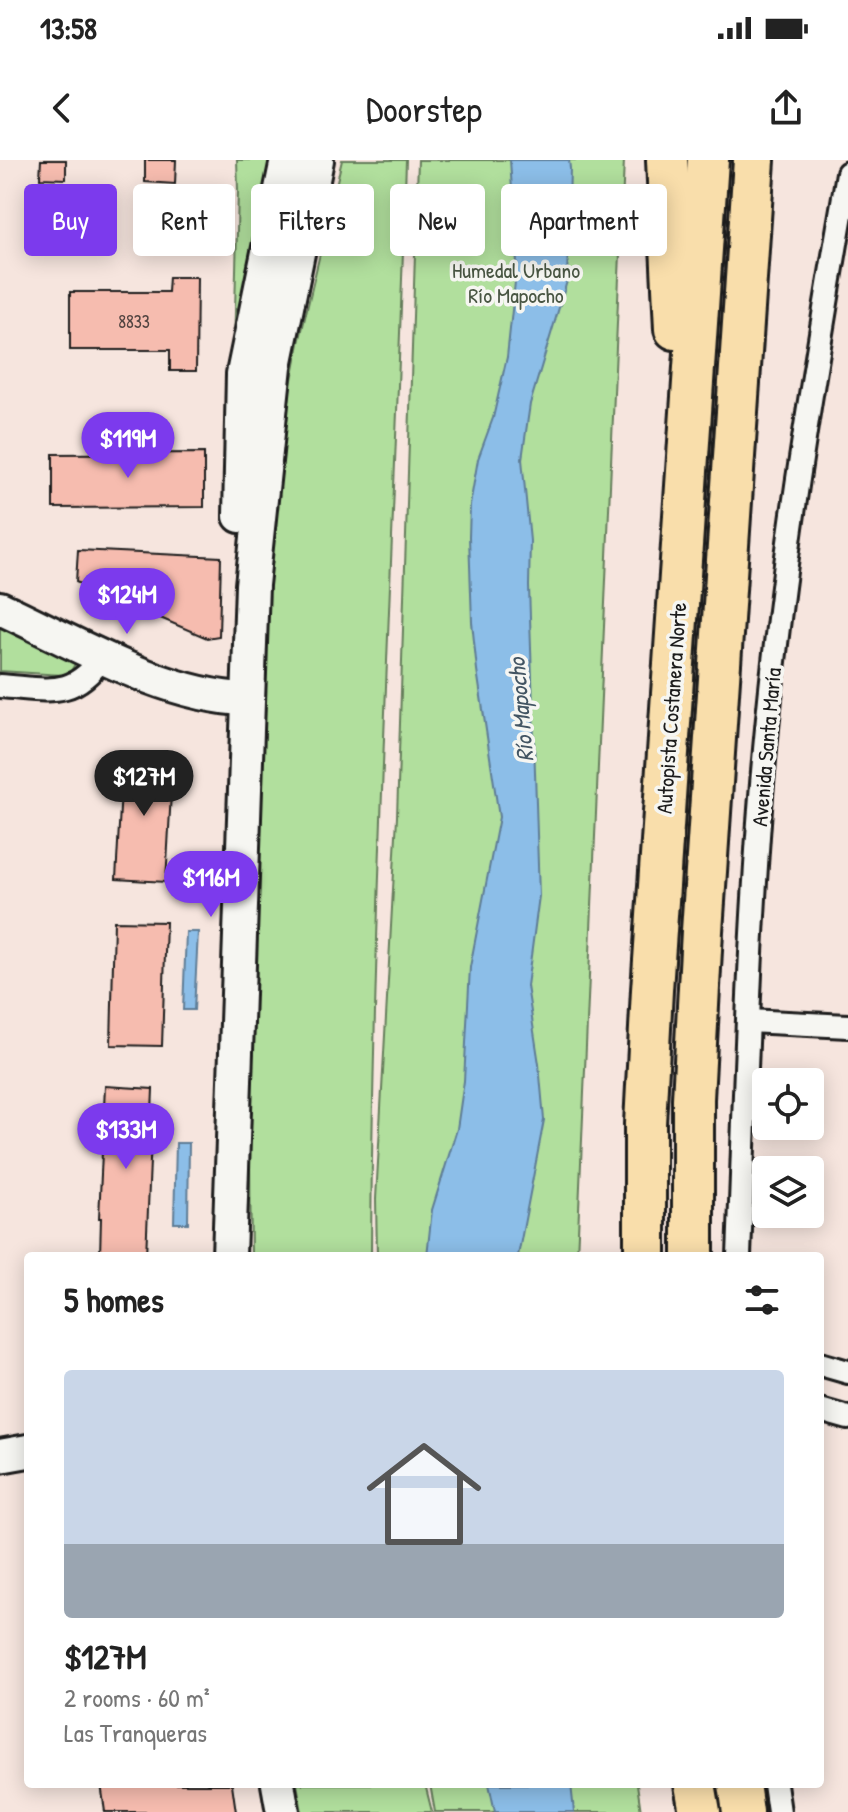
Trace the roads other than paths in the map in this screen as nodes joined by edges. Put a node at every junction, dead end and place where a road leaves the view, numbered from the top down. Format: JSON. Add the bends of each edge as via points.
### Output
{"nodes":[{"id":1,"x":287,"y":160,"type":"edge"},
{"id":2,"x":317,"y":160,"type":"edge"},
{"id":3,"x":667,"y":160,"type":"edge"},
{"id":4,"x":708,"y":160,"type":"edge"},
{"id":5,"x":754,"y":160,"type":"edge"},
{"id":6,"x":840,"y":160,"type":"edge"},
{"id":7,"x":848,"y":173,"type":"edge"},
{"id":8,"x":836,"y":242,"type":"junction"},
{"id":9,"x":689,"y":448,"type":"junction"},
{"id":10,"x":252,"y":585,"type":"junction"},
{"id":11,"x":0,"y":608,"type":"edge"},
{"id":12,"x":103,"y":656,"type":"junction"},
{"id":13,"x":0,"y":686,"type":"edge"},
{"id":14,"x":247,"y":699,"type":"junction"},
{"id":15,"x":749,"y":1021,"type":"junction"},
{"id":16,"x":848,"y":1026,"type":"edge"},
{"id":17,"x":229,"y":1252,"type":"edge"},
{"id":18,"x":645,"y":1252,"type":"edge"},
{"id":19,"x":693,"y":1252,"type":"edge"},
{"id":20,"x":739,"y":1252,"type":"edge"},
{"id":21,"x":824,"y":1365,"type":"edge"},
{"id":22,"x":848,"y":1372,"type":"edge"},
{"id":23,"x":824,"y":1411,"type":"edge"},
{"id":24,"x":848,"y":1418,"type":"edge"},
{"id":25,"x":24,"y":1452,"type":"edge"},
{"id":26,"x":0,"y":1456,"type":"edge"},
{"id":27,"x":279,"y":1788,"type":"edge"},
{"id":28,"x":696,"y":1788,"type":"edge"},
{"id":29,"x":740,"y":1788,"type":"edge"},
{"id":30,"x":776,"y":1788,"type":"edge"},
{"id":31,"x":283,"y":1812,"type":"edge"},
{"id":32,"x":700,"y":1812,"type":"edge"},
{"id":33,"x":743,"y":1812,"type":"edge"},
{"id":34,"x":779,"y":1812,"type":"edge"}],
"edges":[{"from":1,"to":10,"type":"street","via":[[243,374],[240,534]]},
{"from":2,"to":10,"type":"street","via":[[275,366]]},
{"from":3,"to":9,"type":"highway","via":[[678,367]]},
{"from":4,"to":9,"type":"highway","name":"Autopista Costanera Norte"},
{"from":5,"to":19,"type":"highway","name":"Autopista Costanera Norte","via":[[693,1099]]},
{"from":6,"to":8,"type":"street","name":"Avenida Santa María"},
{"from":7,"to":8,"type":"street","name":"Avenida Santa María"},
{"from":8,"to":15,"type":"street","name":"Avenida Santa María","via":[[780,608],[760,800]]},
{"from":9,"to":18,"type":"highway","name":"Autopista Costanera Norte","via":[[652,990]]},
{"from":10,"to":14,"type":"street"},
{"from":11,"to":12,"type":"street"},
{"from":12,"to":13,"type":"street","via":[[91,673],[59,689]]},
{"from":12,"to":14,"type":"street","via":[[166,684],[207,696]]},
{"from":14,"to":17,"type":"street"},
{"from":15,"to":16,"type":"street"},
{"from":15,"to":20,"type":"street","name":"Avenida Santa María"},
{"from":21,"to":22,"type":"street"},
{"from":23,"to":24,"type":"street"},
{"from":25,"to":26,"type":"street"},
{"from":27,"to":31,"type":"street"},
{"from":28,"to":32,"type":"highway"},
{"from":29,"to":33,"type":"highway"},
{"from":30,"to":34,"type":"street"}]}
